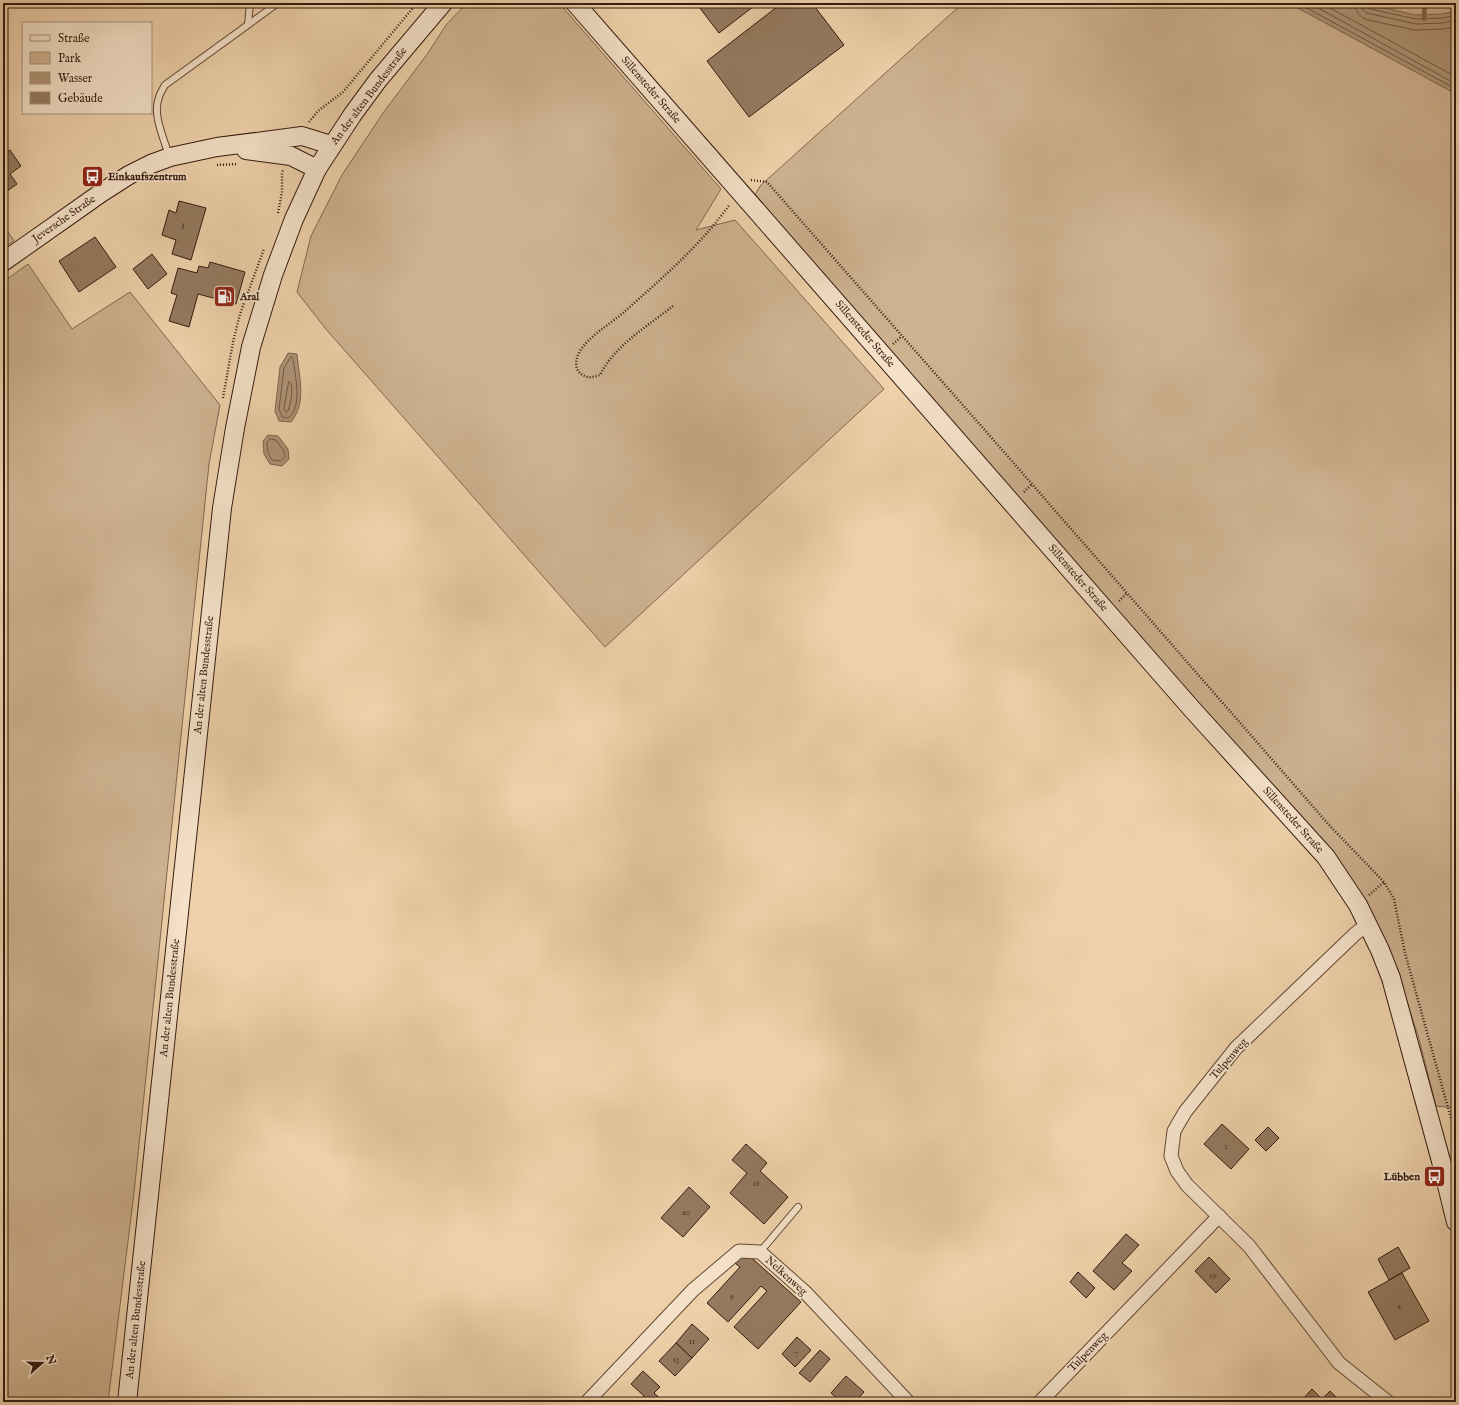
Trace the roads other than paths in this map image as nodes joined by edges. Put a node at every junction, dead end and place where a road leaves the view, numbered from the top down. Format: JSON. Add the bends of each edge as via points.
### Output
{"nodes":[{"id":1,"x":250,"y":3,"type":"edge"},
{"id":2,"x":278,"y":3,"type":"edge"},
{"id":3,"x":442,"y":3,"type":"edge"},
{"id":4,"x":575,"y":3,"type":"edge"},
{"id":5,"x":248,"y":24,"type":"junction"},
{"id":6,"x":331,"y":145,"type":"junction"},
{"id":7,"x":217,"y":147,"type":"junction"},
{"id":8,"x":170,"y":157,"type":"junction"},
{"id":9,"x":317,"y":169,"type":"junction"},
{"id":10,"x":3,"y":262,"type":"edge"},
{"id":11,"x":1368,"y":924,"type":"junction"},
{"id":12,"x":798,"y":1207,"type":"dead end"},
{"id":13,"x":1219,"y":1216,"type":"junction"},
{"id":14,"x":1456,"y":1222,"type":"edge"},
{"id":15,"x":760,"y":1252,"type":"junction"},
{"id":16,"x":127,"y":1402,"type":"edge"},
{"id":17,"x":587,"y":1402,"type":"edge"},
{"id":18,"x":908,"y":1402,"type":"edge"},
{"id":19,"x":1040,"y":1402,"type":"edge"},
{"id":20,"x":1388,"y":1402,"type":"edge"}],
"edges":[{"from":1,"to":5,"type":"lane"},
{"from":2,"to":5,"type":"lane"},
{"from":3,"to":6,"type":"street","name":"An der alten Bundesstraße","via":[[378,80]]},
{"from":4,"to":11,"type":"street","name":"Sillensteder Straße","via":[[1191,708],[1326,857]]},
{"from":5,"to":8,"type":"lane","via":[[165,86],[159,96],[156,110],[158,122]]},
{"from":6,"to":7,"type":"street","name":"Jeversche Straße","via":[[302,136]]},
{"from":6,"to":9,"type":"street","name":"An der alten Bundesstraße"},
{"from":7,"to":8,"type":"street","name":"Jeversche Straße"},
{"from":7,"to":9,"type":"street","name":"Jeversche Straße","via":[[291,156]]},
{"from":8,"to":10,"type":"street","name":"Jeversche Straße","via":[[129,175],[101,192]]},
{"from":9,"to":16,"type":"street","name":"An der alten Bundesstraße","via":[[284,244],[251,347],[222,508]]},
{"from":11,"to":13,"type":"street","name":"Tulpenweg","via":[[1236,1048],[1185,1112],[1174,1131],[1171,1156],[1177,1170],[1187,1185]]},
{"from":11,"to":14,"type":"street","name":"Sillensteder Straße","via":[[1391,978]]},
{"from":12,"to":15,"type":"lane"},
{"from":13,"to":19,"type":"street","name":"Tulpenweg"},
{"from":13,"to":20,"type":"street","name":"Tulpenweg","via":[[1250,1246],[1339,1362]]},
{"from":15,"to":17,"type":"street","name":"Nelkenweg","via":[[739,1251],[693,1290]]},
{"from":15,"to":18,"type":"street","name":"Nelkenweg","via":[[805,1292]]}]}
